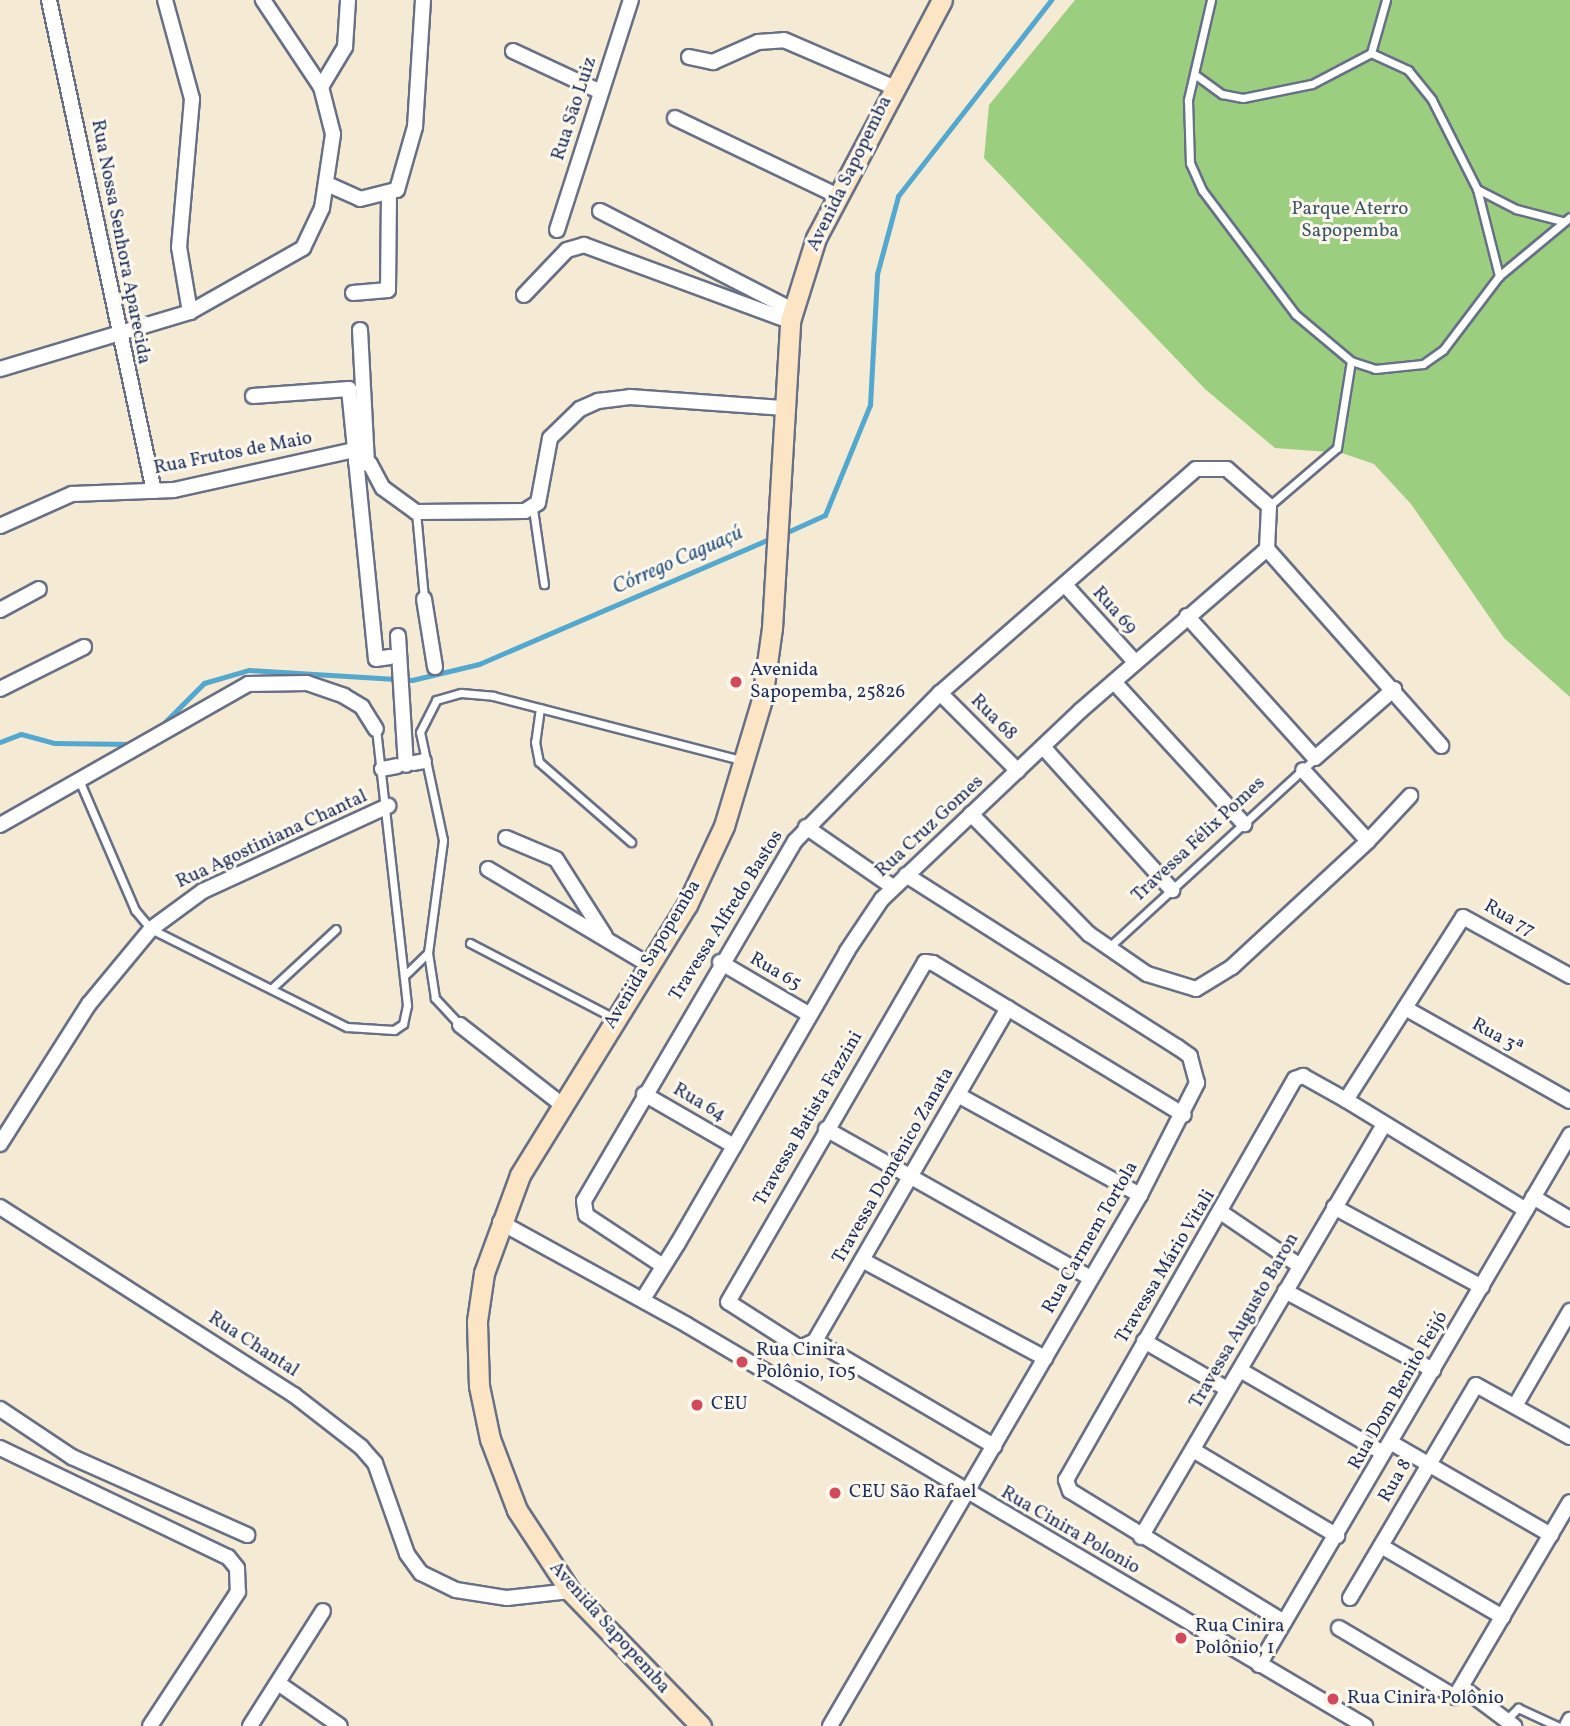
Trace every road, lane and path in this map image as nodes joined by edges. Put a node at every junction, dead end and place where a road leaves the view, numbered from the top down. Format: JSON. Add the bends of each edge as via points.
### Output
{"nodes":[{"id":1,"x":49,"y":0,"type":"edge"},
{"id":2,"x":165,"y":0,"type":"edge"},
{"id":3,"x":263,"y":0,"type":"edge"},
{"id":4,"x":348,"y":0,"type":"edge"},
{"id":5,"x":423,"y":0,"type":"edge"},
{"id":6,"x":631,"y":0,"type":"edge"},
{"id":7,"x":943,"y":0,"type":"edge"},
{"id":8,"x":1211,"y":0,"type":"edge"},
{"id":9,"x":1386,"y":0,"type":"edge"},
{"id":10,"x":513,"y":51,"type":"dead end"},
{"id":11,"x":1371,"y":53,"type":"junction"},
{"id":12,"x":689,"y":58,"type":"dead end"},
{"id":13,"x":1197,"y":76,"type":"junction"},
{"id":14,"x":893,"y":86,"type":"junction"},
{"id":15,"x":321,"y":87,"type":"junction"},
{"id":16,"x":601,"y":92,"type":"junction"},
{"id":17,"x":676,"y":118,"type":"dead end"},
{"id":18,"x":327,"y":184,"type":"junction"},
{"id":19,"x":1477,"y":189,"type":"junction"},
{"id":20,"x":389,"y":195,"type":"junction"},
{"id":21,"x":836,"y":195,"type":"junction"},
{"id":22,"x":600,"y":211,"type":"dead end"},
{"id":23,"x":1570,"y":217,"type":"edge"},
{"id":24,"x":1562,"y":221,"type":"junction"},
{"id":25,"x":557,"y":230,"type":"dead end"},
{"id":26,"x":1499,"y":276,"type":"junction"},
{"id":27,"x":354,"y":293,"type":"dead end"},
{"id":28,"x":524,"y":295,"type":"dead end"},
{"id":29,"x":190,"y":313,"type":"junction"},
{"id":30,"x":791,"y":316,"type":"junction"},
{"id":31,"x":360,"y":330,"type":"dead end"},
{"id":32,"x":118,"y":334,"type":"junction"},
{"id":33,"x":1352,"y":360,"type":"junction"},
{"id":34,"x":0,"y":369,"type":"edge"},
{"id":35,"x":253,"y":396,"type":"dead end"},
{"id":36,"x":782,"y":408,"type":"junction"},
{"id":37,"x":359,"y":458,"type":"junction"},
{"id":38,"x":154,"y":491,"type":"junction"},
{"id":39,"x":1269,"y":506,"type":"junction"},
{"id":40,"x":533,"y":509,"type":"junction"},
{"id":41,"x":416,"y":512,"type":"junction"},
{"id":42,"x":0,"y":526,"type":"edge"},
{"id":43,"x":1267,"y":549,"type":"junction"},
{"id":44,"x":544,"y":584,"type":"dead end"},
{"id":45,"x":1065,"y":584,"type":"junction"},
{"id":46,"x":39,"y":589,"type":"dead end"},
{"id":47,"x":424,"y":599,"type":"joint"},
{"id":48,"x":0,"y":610,"type":"edge"},
{"id":49,"x":1187,"y":615,"type":"junction"},
{"id":50,"x":398,"y":636,"type":"dead end"},
{"id":51,"x":84,"y":647,"type":"dead end"},
{"id":52,"x":390,"y":657,"type":"dead end"},
{"id":53,"x":1135,"y":662,"type":"junction"},
{"id":54,"x":435,"y":667,"type":"dead end"},
{"id":55,"x":1114,"y":682,"type":"junction"},
{"id":56,"x":1394,"y":689,"type":"junction"},
{"id":57,"x":0,"y":690,"type":"edge"},
{"id":58,"x":940,"y":693,"type":"junction"},
{"id":59,"x":540,"y":708,"type":"junction"},
{"id":60,"x":376,"y":729,"type":"joint"},
{"id":61,"x":1441,"y":746,"type":"dead end"},
{"id":62,"x":1043,"y":747,"type":"junction"},
{"id":63,"x":1315,"y":758,"type":"junction"},
{"id":64,"x":745,"y":761,"type":"junction"},
{"id":65,"x":405,"y":765,"type":"junction"},
{"id":66,"x":1303,"y":770,"type":"junction"},
{"id":67,"x":1018,"y":771,"type":"junction"},
{"id":68,"x":78,"y":779,"type":"junction"},
{"id":69,"x":1410,"y":796,"type":"dead end"},
{"id":70,"x":388,"y":806,"type":"junction"},
{"id":71,"x":971,"y":814,"type":"junction"},
{"id":72,"x":1244,"y":824,"type":"junction"},
{"id":73,"x":0,"y":825,"type":"edge"},
{"id":74,"x":806,"y":827,"type":"junction"},
{"id":75,"x":506,"y":838,"type":"dead end"},
{"id":76,"x":1368,"y":841,"type":"junction"},
{"id":77,"x":631,"y":842,"type":"dead end"},
{"id":78,"x":488,"y":869,"type":"dead end"},
{"id":79,"x":906,"y":875,"type":"junction"},
{"id":80,"x":893,"y":887,"type":"junction"},
{"id":81,"x":1172,"y":890,"type":"junction"},
{"id":82,"x":151,"y":929,"type":"junction"},
{"id":83,"x":336,"y":929,"type":"dead end"},
{"id":84,"x":606,"y":937,"type":"junction"},
{"id":85,"x":470,"y":943,"type":"dead end"},
{"id":86,"x":1108,"y":948,"type":"junction"},
{"id":87,"x":428,"y":953,"type":"junction"},
{"id":88,"x":720,"y":962,"type":"junction"},
{"id":89,"x":649,"y":965,"type":"junction"},
{"id":90,"x":404,"y":976,"type":"junction"},
{"id":91,"x":1570,"y":976,"type":"edge"},
{"id":92,"x":271,"y":989,"type":"junction"},
{"id":93,"x":1008,"y":1008,"type":"junction"},
{"id":94,"x":1405,"y":1008,"type":"junction"},
{"id":95,"x":810,"y":1015,"type":"junction"},
{"id":96,"x":614,"y":1019,"type":"junction"},
{"id":97,"x":460,"y":1025,"type":"joint"},
{"id":98,"x":644,"y":1094,"type":"junction"},
{"id":99,"x":958,"y":1095,"type":"junction"},
{"id":100,"x":1346,"y":1100,"type":"junction"},
{"id":101,"x":1570,"y":1101,"type":"edge"},
{"id":102,"x":560,"y":1103,"type":"junction"},
{"id":103,"x":1184,"y":1115,"type":"junction"},
{"id":104,"x":1384,"y":1125,"type":"junction"},
{"id":105,"x":826,"y":1129,"type":"junction"},
{"id":106,"x":1570,"y":1135,"type":"edge"},
{"id":107,"x":0,"y":1144,"type":"edge"},
{"id":108,"x":734,"y":1146,"type":"junction"},
{"id":109,"x":910,"y":1177,"type":"junction"},
{"id":110,"x":1140,"y":1195,"type":"junction"},
{"id":111,"x":1530,"y":1203,"type":"junction"},
{"id":112,"x":0,"y":1206,"type":"edge"},
{"id":113,"x":1334,"y":1207,"type":"junction"},
{"id":114,"x":1222,"y":1213,"type":"junction"},
{"id":115,"x":1570,"y":1219,"type":"edge"},
{"id":116,"x":500,"y":1222,"type":"junction"},
{"id":117,"x":862,"y":1260,"type":"junction"},
{"id":118,"x":663,"y":1266,"type":"junction"},
{"id":119,"x":1300,"y":1266,"type":"junction"},
{"id":120,"x":1090,"y":1279,"type":"junction"},
{"id":121,"x":1482,"y":1287,"type":"junction"},
{"id":122,"x":1285,"y":1291,"type":"junction"},
{"id":123,"x":643,"y":1300,"type":"junction"},
{"id":124,"x":1570,"y":1311,"type":"edge"},
{"id":125,"x":815,"y":1341,"type":"junction"},
{"id":126,"x":1144,"y":1341,"type":"junction"},
{"id":127,"x":1045,"y":1359,"type":"junction"},
{"id":128,"x":1240,"y":1370,"type":"junction"},
{"id":129,"x":1433,"y":1370,"type":"junction"},
{"id":130,"x":1227,"y":1389,"type":"junction"},
{"id":131,"x":1515,"y":1406,"type":"junction"},
{"id":132,"x":0,"y":1409,"type":"edge"},
{"id":133,"x":1570,"y":1437,"type":"edge"},
{"id":134,"x":994,"y":1446,"type":"junction"},
{"id":135,"x":0,"y":1448,"type":"edge"},
{"id":136,"x":1387,"y":1448,"type":"junction"},
{"id":137,"x":1193,"y":1450,"type":"junction"},
{"id":138,"x":1428,"y":1464,"type":"junction"},
{"id":139,"x":966,"y":1493,"type":"junction"},
{"id":140,"x":1568,"y":1508,"type":"edge"},
{"id":141,"x":247,"y":1535,"type":"dead end"},
{"id":142,"x":1551,"y":1535,"type":"junction"},
{"id":143,"x":1141,"y":1536,"type":"junction"},
{"id":144,"x":1337,"y":1536,"type":"junction"},
{"id":145,"x":1381,"y":1546,"type":"junction"},
{"id":146,"x":570,"y":1591,"type":"junction"},
{"id":147,"x":1350,"y":1598,"type":"dead end"},
{"id":148,"x":323,"y":1611,"type":"dead end"},
{"id":149,"x":1503,"y":1617,"type":"junction"},
{"id":150,"x":1284,"y":1622,"type":"junction"},
{"id":151,"x":1339,"y":1628,"type":"dead end"},
{"id":152,"x":1259,"y":1665,"type":"junction"},
{"id":153,"x":278,"y":1682,"type":"junction"},
{"id":154,"x":1463,"y":1688,"type":"junction"},
{"id":155,"x":1512,"y":1718,"type":"edge"},
{"id":156,"x":1570,"y":1720,"type":"edge"},
{"id":157,"x":150,"y":1726,"type":"edge"},
{"id":158,"x":250,"y":1726,"type":"edge"},
{"id":159,"x":340,"y":1726,"type":"edge"},
{"id":160,"x":701,"y":1726,"type":"edge"},
{"id":161,"x":830,"y":1726,"type":"edge"},
{"id":162,"x":1365,"y":1726,"type":"edge"},
{"id":163,"x":1557,"y":1726,"type":"edge"},
{"id":164,"x":1567,"y":1726,"type":"edge"}],
"edges":[{"from":1,"to":32,"type":"street","name":"Rua Nossa Senhora Aparecida"},
{"from":2,"to":29,"type":"street","via":[[192,99],[179,247]]},
{"from":3,"to":15,"type":"street"},
{"from":4,"to":15,"type":"street","via":[[345,47]]},
{"from":5,"to":20,"type":"street","via":[[415,127],[402,179]]},
{"from":6,"to":16,"type":"street","name":"Rua São Luiz"},
{"from":7,"to":14,"type":"main road","name":"Avenida Sapopemba"},
{"from":8,"to":13,"type":"lane","via":[[1198,41]]},
{"from":9,"to":11,"type":"lane"},
{"from":10,"to":16,"type":"street"},
{"from":11,"to":13,"type":"lane","via":[[1288,94],[1222,94]]},
{"from":11,"to":19,"type":"lane","via":[[1418,80]]},
{"from":12,"to":14,"type":"street","via":[[713,62],[758,42],[784,40]]},
{"from":13,"to":33,"type":"lane","via":[[1184,129],[1202,190],[1295,314]]},
{"from":14,"to":21,"type":"main road","name":"Avenida Sapopemba"},
{"from":15,"to":18,"type":"street","via":[[333,134]]},
{"from":16,"to":25,"type":"street","name":"Rua São Luiz"},
{"from":17,"to":21,"type":"street"},
{"from":18,"to":20,"type":"street","via":[[351,198]]},
{"from":18,"to":29,"type":"street","via":[[303,248]]},
{"from":19,"to":24,"type":"lane","via":[[1516,209]]},
{"from":19,"to":26,"type":"lane"},
{"from":20,"to":27,"type":"street","via":[[388,290]]},
{"from":21,"to":30,"type":"main road","name":"Avenida Sapopemba"},
{"from":22,"to":30,"type":"street"},
{"from":23,"to":24,"type":"lane"},
{"from":24,"to":26,"type":"lane"},
{"from":26,"to":33,"type":"lane","via":[[1443,350],[1423,364],[1375,369]]},
{"from":28,"to":30,"type":"street","via":[[567,250],[584,245]]},
{"from":29,"to":32,"type":"street"},
{"from":30,"to":36,"type":"main road","name":"Avenida Sapopemba"},
{"from":31,"to":37,"type":"street"},
{"from":32,"to":34,"type":"street"},
{"from":32,"to":38,"type":"street","name":"Rua Nossa Senhora Aparecida"},
{"from":33,"to":39,"type":"lane","via":[[1337,448]]},
{"from":35,"to":37,"type":"street","via":[[347,387]]},
{"from":36,"to":40,"type":"street","via":[[630,397],[598,401],[580,409],[550,438]]},
{"from":36,"to":64,"type":"main road","name":"Avenida Sapopemba","via":[[776,570],[762,699]]},
{"from":37,"to":38,"type":"street","name":"Rua Frutos de Maio"},
{"from":37,"to":41,"type":"street","via":[[383,488]]},
{"from":37,"to":52,"type":"street","via":[[376,659]]},
{"from":38,"to":42,"type":"street","name":"Rua Frutos de Maio","via":[[115,487],[72,494]]},
{"from":39,"to":43,"type":"street"},
{"from":39,"to":45,"type":"street","name":"Travessa Alfredo Bastos","via":[[1227,469],[1196,469]]},
{"from":40,"to":41,"type":"street"},
{"from":40,"to":44,"type":"lane"},
{"from":41,"to":47,"type":"lane"},
{"from":43,"to":49,"type":"street","name":"Rua Cruz Gomes"},
{"from":43,"to":56,"type":"street"},
{"from":45,"to":53,"type":"street","name":"Rua 69"},
{"from":45,"to":58,"type":"street","name":"Travessa Alfredo Bastos"},
{"from":46,"to":48,"type":"street"},
{"from":47,"to":54,"type":"street","via":[[420,633]]},
{"from":49,"to":53,"type":"street","name":"Rua Cruz Gomes"},
{"from":49,"to":63,"type":"street"},
{"from":50,"to":65,"type":"street"},
{"from":51,"to":57,"type":"street"},
{"from":53,"to":55,"type":"street","name":"Rua Cruz Gomes"},
{"from":55,"to":62,"type":"street","name":"Rua Cruz Gomes"},
{"from":55,"to":72,"type":"street"},
{"from":56,"to":61,"type":"street"},
{"from":56,"to":63,"type":"street"},
{"from":58,"to":67,"type":"street","name":"Rua 68"},
{"from":58,"to":74,"type":"street","name":"Travessa Alfredo Bastos"},
{"from":59,"to":64,"type":"lane"},
{"from":59,"to":65,"type":"lane","via":[[461,693],[436,700]]},
{"from":59,"to":77,"type":"lane","via":[[535,742],[539,762]]},
{"from":60,"to":65,"type":"lane"},
{"from":60,"to":68,"type":"street","via":[[362,707],[344,696],[307,683],[248,684]]},
{"from":62,"to":67,"type":"street","name":"Rua Cruz Gomes"},
{"from":62,"to":81,"type":"street"},
{"from":63,"to":66,"type":"lane","name":"Travessa Félix Pomes"},
{"from":64,"to":89,"type":"main road","name":"Avenida Sapopemba","via":[[724,826]]},
{"from":65,"to":70,"type":"lane"},
{"from":65,"to":87,"type":"lane","via":[[443,840]]},
{"from":66,"to":72,"type":"lane","name":"Travessa Félix Pomes"},
{"from":66,"to":76,"type":"street"},
{"from":67,"to":71,"type":"street","name":"Rua Cruz Gomes"},
{"from":68,"to":73,"type":"street"},
{"from":68,"to":82,"type":"lane","via":[[135,910]]},
{"from":69,"to":76,"type":"street"},
{"from":70,"to":82,"type":"street","name":"Rua Agostiniana Chantal","via":[[204,891]]},
{"from":70,"to":90,"type":"lane"},
{"from":71,"to":79,"type":"street","name":"Rua Cruz Gomes"},
{"from":71,"to":86,"type":"street"},
{"from":72,"to":81,"type":"lane","name":"Travessa Félix Pomes"},
{"from":74,"to":80,"type":"street"},
{"from":74,"to":88,"type":"street","name":"Travessa Alfredo Bastos"},
{"from":75,"to":84,"type":"street","via":[[556,859]]},
{"from":76,"to":86,"type":"street","via":[[1206,987],[1163,983]]},
{"from":78,"to":84,"type":"street"},
{"from":79,"to":80,"type":"street","name":"Rua Cruz Gomes"},
{"from":79,"to":103,"type":"street","name":"Rua Carmem Tortola","via":[[1190,1056],[1197,1083]]},
{"from":80,"to":95,"type":"street","name":"Rua Cruz Gomes","via":[[863,924]]},
{"from":81,"to":86,"type":"lane","name":"Travessa Félix Pomes"},
{"from":82,"to":92,"type":"lane"},
{"from":82,"to":107,"type":"street","name":"Rua Agostiniana Chantal","via":[[89,1004]]},
{"from":83,"to":92,"type":"lane"},
{"from":84,"to":89,"type":"street"},
{"from":85,"to":96,"type":"lane"},
{"from":87,"to":90,"type":"lane"},
{"from":87,"to":97,"type":"lane","via":[[435,998]]},
{"from":88,"to":95,"type":"street","name":"Rua 65"},
{"from":88,"to":98,"type":"street","name":"Travessa Alfredo Bastos"},
{"from":89,"to":96,"type":"main road","name":"Avenida Sapopemba"},
{"from":90,"to":92,"type":"lane","via":[[407,1011],[394,1030],[347,1027]]},
{"from":91,"to":94,"type":"street","name":"Rua 77","via":[[1465,917]]},
{"from":93,"to":99,"type":"street","name":"Travessa Domênico Zanata"},
{"from":93,"to":103,"type":"street"},
{"from":93,"to":105,"type":"street","name":"Travessa Batista Fazzini","via":[[929,962]]},
{"from":94,"to":100,"type":"street"},
{"from":94,"to":101,"type":"street","name":"Rua 3ª"},
{"from":95,"to":108,"type":"street","name":"Rua Cruz Gomes"},
{"from":96,"to":102,"type":"main road","name":"Avenida Sapopemba"},
{"from":97,"to":102,"type":"street"},
{"from":98,"to":108,"type":"street","name":"Rua 64"},
{"from":98,"to":118,"type":"street","name":"Travessa Alfredo Bastos","via":[[583,1211]]},
{"from":99,"to":109,"type":"street","name":"Travessa Domênico Zanata"},
{"from":99,"to":110,"type":"street"},
{"from":100,"to":104,"type":"street","name":"Travessa Mário Vitali"},
{"from":100,"to":114,"type":"street","name":"Travessa Mário Vitali","via":[[1297,1077]]},
{"from":102,"to":116,"type":"main road","name":"Avenida Sapopemba"},
{"from":103,"to":110,"type":"street","name":"Rua Carmem Tortola"},
{"from":104,"to":111,"type":"street","name":"Travessa Mário Vitali"},
{"from":104,"to":113,"type":"street","name":"Travessa Augusto Baron"},
{"from":105,"to":109,"type":"street"},
{"from":105,"to":125,"type":"street","name":"Travessa Batista Fazzini","via":[[727,1301],[800,1348]]},
{"from":106,"to":111,"type":"street","name":"Rua Dom Benito Feijó"},
{"from":108,"to":118,"type":"street","name":"Rua Cruz Gomes"},
{"from":109,"to":117,"type":"street","name":"Travessa Domênico Zanata"},
{"from":109,"to":120,"type":"street"},
{"from":110,"to":120,"type":"street","name":"Rua Carmem Tortola"},
{"from":111,"to":115,"type":"street","name":"Travessa Mário Vitali"},
{"from":111,"to":121,"type":"street","name":"Rua Dom Benito Feijó"},
{"from":112,"to":146,"type":"street","name":"Rua Chantal","via":[[295,1395],[351,1438],[374,1463],[401,1542],[421,1573],[456,1590],[507,1598]]},
{"from":113,"to":119,"type":"street","name":"Travessa Augusto Baron"},
{"from":113,"to":121,"type":"street"},
{"from":114,"to":119,"type":"street"},
{"from":114,"to":126,"type":"street","name":"Travessa Mário Vitali"},
{"from":116,"to":123,"type":"street","name":"Rua Cinira Polonio"},
{"from":116,"to":146,"type":"main road","name":"Avenida Sapopemba","via":[[477,1321],[480,1386],[492,1444],[517,1510]]},
{"from":117,"to":125,"type":"street","name":"Travessa Domênico Zanata"},
{"from":117,"to":127,"type":"street"},
{"from":118,"to":123,"type":"street","name":"Rua Cruz Gomes"},
{"from":119,"to":122,"type":"street","name":"Travessa Augusto Baron"},
{"from":120,"to":127,"type":"street","name":"Rua Carmem Tortola"},
{"from":121,"to":129,"type":"street","name":"Rua Dom Benito Feijó"},
{"from":122,"to":128,"type":"street","name":"Travessa Augusto Baron"},
{"from":122,"to":129,"type":"street"},
{"from":123,"to":139,"type":"street","name":"Rua Cinira Polonio"},
{"from":124,"to":131,"type":"street"},
{"from":125,"to":134,"type":"street"},
{"from":126,"to":130,"type":"street"},
{"from":126,"to":143,"type":"street","name":"Travessa Mário Vitali","via":[[1066,1480],[1070,1491]]},
{"from":127,"to":134,"type":"street","name":"Rua Carmem Tortola"},
{"from":128,"to":130,"type":"street","name":"Travessa Augusto Baron"},
{"from":128,"to":136,"type":"street"},
{"from":129,"to":136,"type":"street","name":"Rua Dom Benito Feijó"},
{"from":130,"to":137,"type":"street","name":"Travessa Augusto Baron"},
{"from":131,"to":133,"type":"street"},
{"from":131,"to":138,"type":"street","name":"Rua 8","via":[[1478,1385]]},
{"from":132,"to":141,"type":"street","via":[[72,1457]]},
{"from":134,"to":139,"type":"street","name":"Rua Carmem Tortola"},
{"from":135,"to":157,"type":"street","via":[[228,1557],[237,1569],[238,1592]]},
{"from":136,"to":138,"type":"street"},
{"from":136,"to":144,"type":"street","name":"Rua Dom Benito Feijó"},
{"from":137,"to":143,"type":"street","name":"Travessa Augusto Baron"},
{"from":137,"to":144,"type":"street"},
{"from":138,"to":142,"type":"street"},
{"from":138,"to":145,"type":"street","name":"Rua 8"},
{"from":139,"to":152,"type":"street","name":"Rua Cinira Polonio"},
{"from":139,"to":161,"type":"street","name":"Rua Carmem Tortola"},
{"from":140,"to":142,"type":"street"},
{"from":142,"to":149,"type":"street"},
{"from":143,"to":150,"type":"street","name":"Travessa Mário Vitali"},
{"from":144,"to":150,"type":"street","name":"Rua Dom Benito Feijó"},
{"from":145,"to":147,"type":"street","name":"Rua 8"},
{"from":145,"to":149,"type":"street"},
{"from":146,"to":160,"type":"main road","name":"Avenida Sapopemba"},
{"from":148,"to":153,"type":"street"},
{"from":149,"to":154,"type":"street"},
{"from":150,"to":152,"type":"street","name":"Rua Dom Benito Feijó"},
{"from":151,"to":154,"type":"street","via":[[1448,1696]]},
{"from":152,"to":162,"type":"street","name":"Rua Cinira Polonio"},
{"from":153,"to":158,"type":"street"},
{"from":153,"to":159,"type":"street"},
{"from":154,"to":155,"type":"street"},
{"from":155,"to":163,"type":"lane"},
{"from":156,"to":164,"type":"street"}]}
